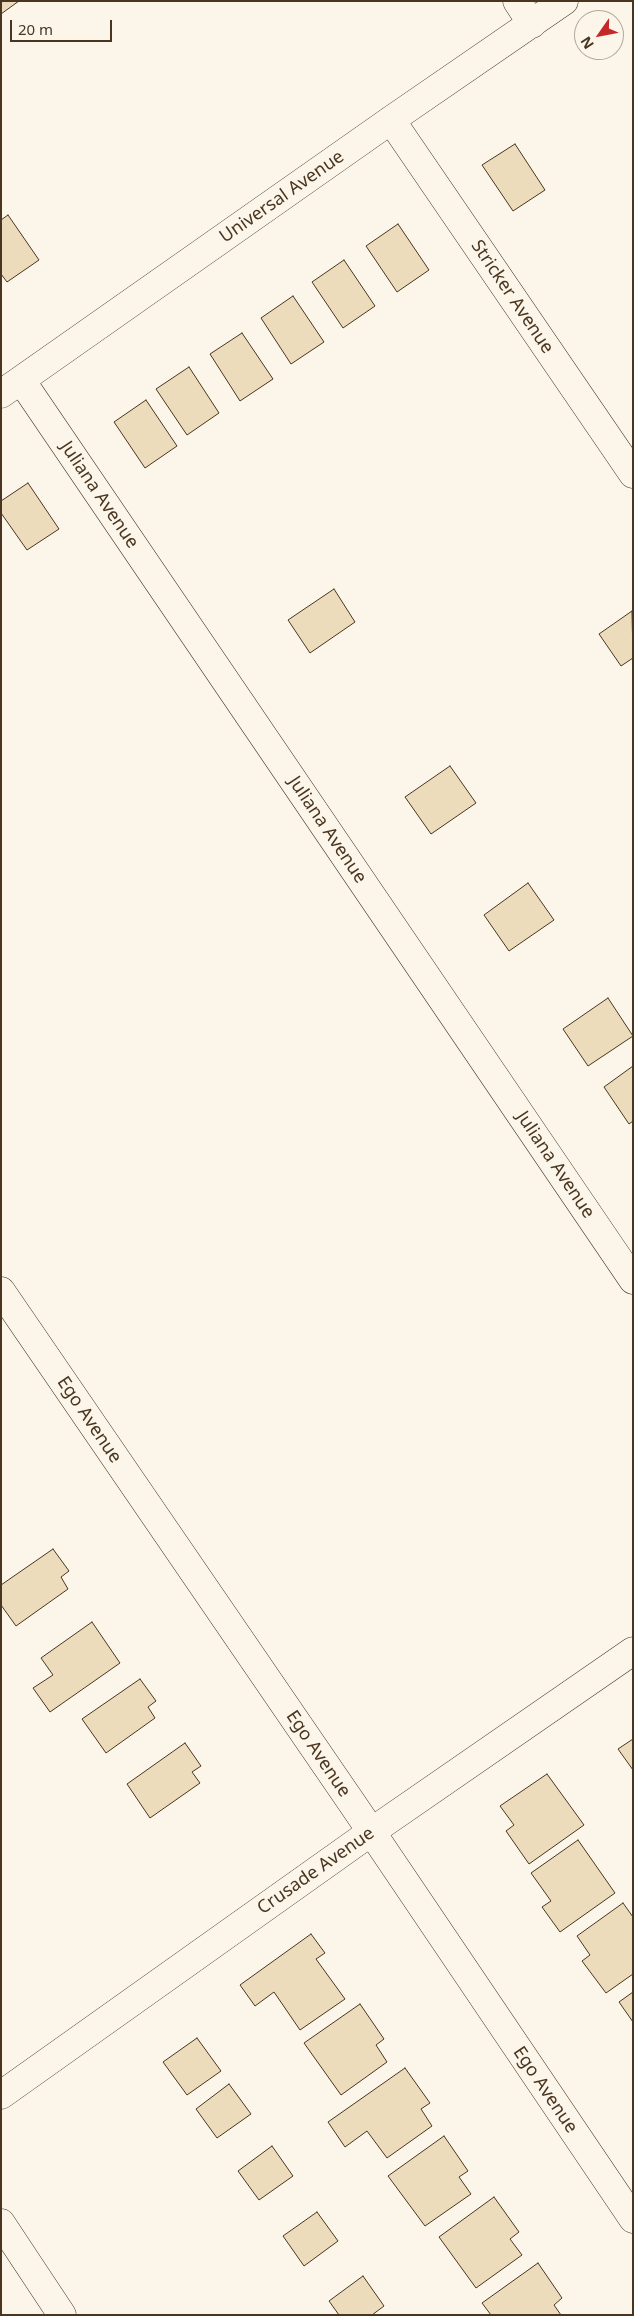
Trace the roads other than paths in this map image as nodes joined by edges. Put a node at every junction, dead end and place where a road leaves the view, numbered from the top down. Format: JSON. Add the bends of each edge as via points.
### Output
{"nodes":[{"id":1,"x":517,"y":1,"type":"edge"},
{"id":2,"x":564,"y":1,"type":"edge"},
{"id":3,"x":532,"y":24,"type":"junction"},
{"id":4,"x":391,"y":120,"type":"junction"},
{"id":5,"x":11,"y":387,"type":"edge"},
{"id":6,"x":633,"y":474,"type":"edge"},
{"id":7,"x":633,"y":1280,"type":"edge"},
{"id":8,"x":1,"y":1292,"type":"edge"},
{"id":9,"x":633,"y":1651,"type":"edge"},
{"id":10,"x":371,"y":1832,"type":"junction"},
{"id":11,"x":1,"y":2095,"type":"edge"},
{"id":12,"x":633,"y":2219,"type":"edge"},
{"id":13,"x":1,"y":2223,"type":"edge"},
{"id":14,"x":62,"y":2315,"type":"edge"}],
"edges":[{"from":1,"to":3,"type":"street"},
{"from":2,"to":3,"type":"street","name":"Universal Avenue"},
{"from":3,"to":4,"type":"street","name":"Universal Avenue"},
{"from":4,"to":5,"type":"street","name":"Universal Avenue"},
{"from":4,"to":6,"type":"street","name":"Stricker Avenue"},
{"from":5,"to":7,"type":"street","name":"Juliana Avenue"},
{"from":8,"to":10,"type":"street","name":"Ego Avenue"},
{"from":9,"to":10,"type":"street","name":"Crusade Avenue"},
{"from":10,"to":11,"type":"street","name":"Crusade Avenue"},
{"from":10,"to":12,"type":"street","name":"Ego Avenue"},
{"from":13,"to":14,"type":"street"}]}
